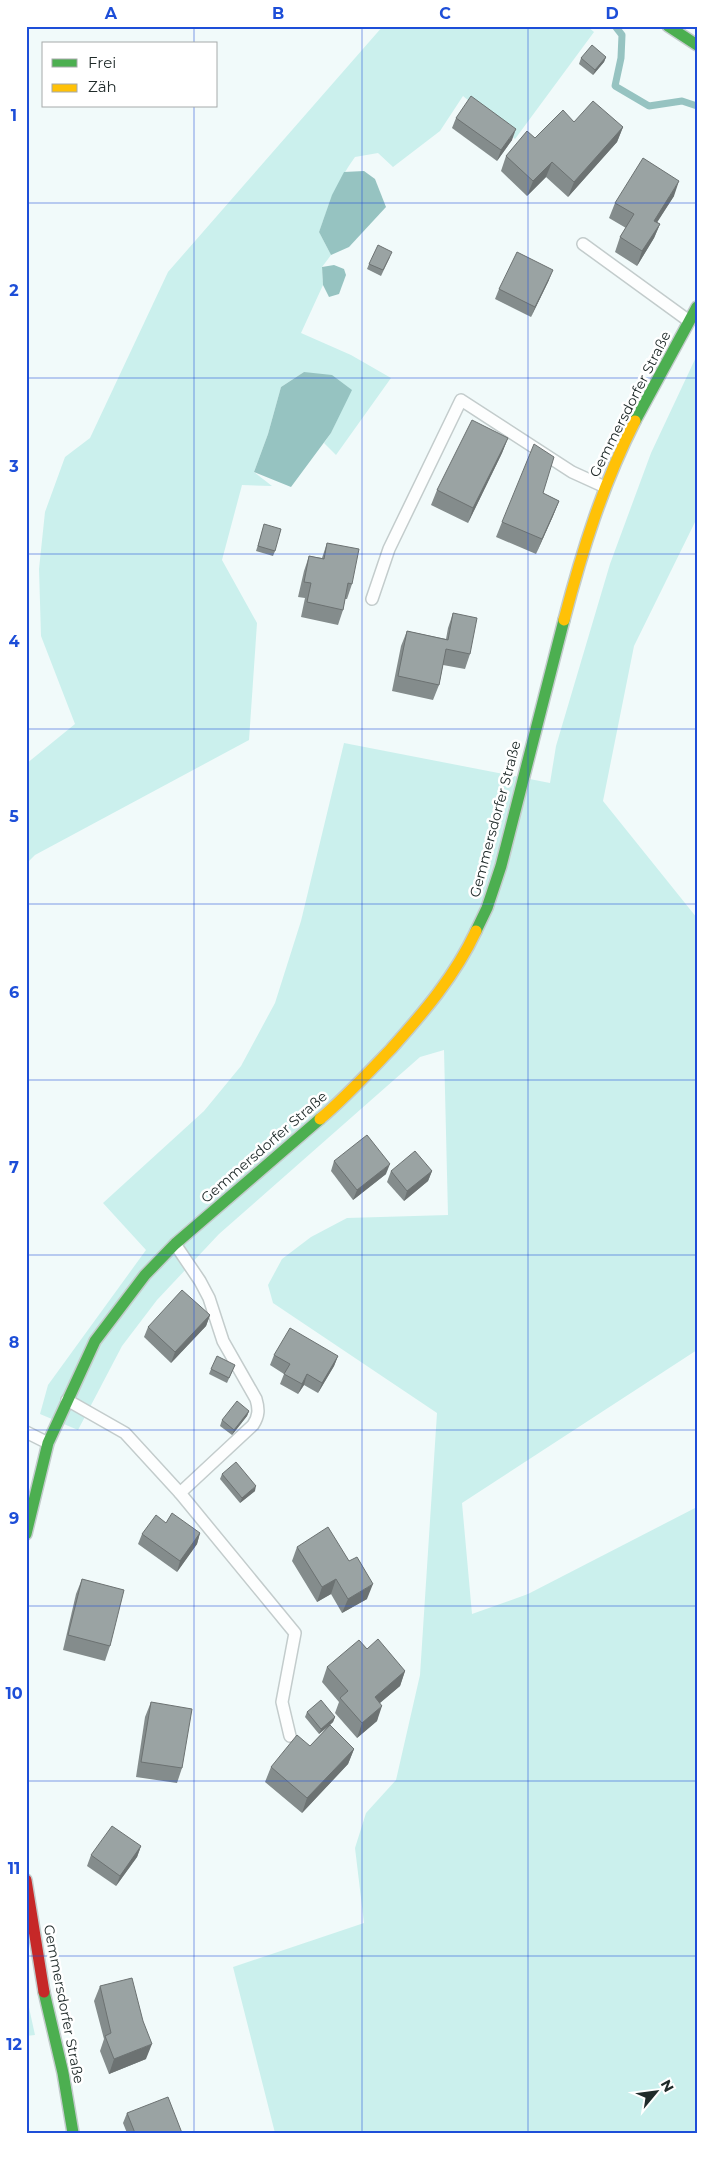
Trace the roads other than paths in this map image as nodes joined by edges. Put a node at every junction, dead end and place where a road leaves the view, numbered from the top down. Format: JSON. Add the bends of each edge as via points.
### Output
{"nodes":[{"id":1,"x":668,"y":26,"type":"edge"},
{"id":2,"x":697,"y":45,"type":"edge"},
{"id":3,"x":583,"y":244,"type":"dead end"},
{"id":4,"x":697,"y":307,"type":"edge"},
{"id":5,"x":689,"y":320,"type":"junction"},
{"id":6,"x":605,"y":487,"type":"junction"},
{"id":7,"x":372,"y":599,"type":"dead end"},
{"id":8,"x":175,"y":1244,"type":"junction"},
{"id":9,"x":66,"y":1400,"type":"junction"},
{"id":10,"x":26,"y":1432,"type":"edge"},
{"id":11,"x":48,"y":1443,"type":"junction"},
{"id":12,"x":32,"y":1484,"type":"edge"},
{"id":13,"x":180,"y":1493,"type":"junction"},
{"id":14,"x":26,"y":1534,"type":"edge"},
{"id":15,"x":290,"y":1736,"type":"dead end"},
{"id":16,"x":26,"y":1880,"type":"edge"},
{"id":17,"x":72,"y":2133,"type":"edge"}],
"edges":[{"from":1,"to":2,"type":"main road"},
{"from":3,"to":5,"type":"lane"},
{"from":4,"to":5,"type":"main road","name":"Gemmersdorfer Straße"},
{"from":5,"to":6,"type":"main road","name":"Gemmersdorfer Straße","via":[[634,423]]},
{"from":6,"to":7,"type":"lane","via":[[572,472],[461,400],[390,549]]},
{"from":6,"to":8,"type":"main road","name":"Gemmersdorfer Straße","via":[[581,555],[501,866],[487,908],[469,946],[425,1011],[348,1095]]},
{"from":8,"to":9,"type":"main road","name":"Gemmersdorfer Straße","via":[[145,1275],[95,1341]]},
{"from":8,"to":13,"type":"lane","via":[[200,1280],[222,1341],[259,1407],[253,1425]]},
{"from":9,"to":11,"type":"main road","name":"Gemmersdorfer Straße"},
{"from":9,"to":13,"type":"lane","via":[[125,1433]]},
{"from":10,"to":11,"type":"lane"},
{"from":11,"to":12,"type":"main road","name":"Gemmersdorfer Straße"},
{"from":12,"to":14,"type":"main road","name":"Gemmersdorfer Straße"},
{"from":13,"to":15,"type":"lane","via":[[295,1633],[282,1702]]},
{"from":16,"to":17,"type":"main road","name":"Gemmersdorfer Straße","via":[[40,1975],[63,2072]]}]}
